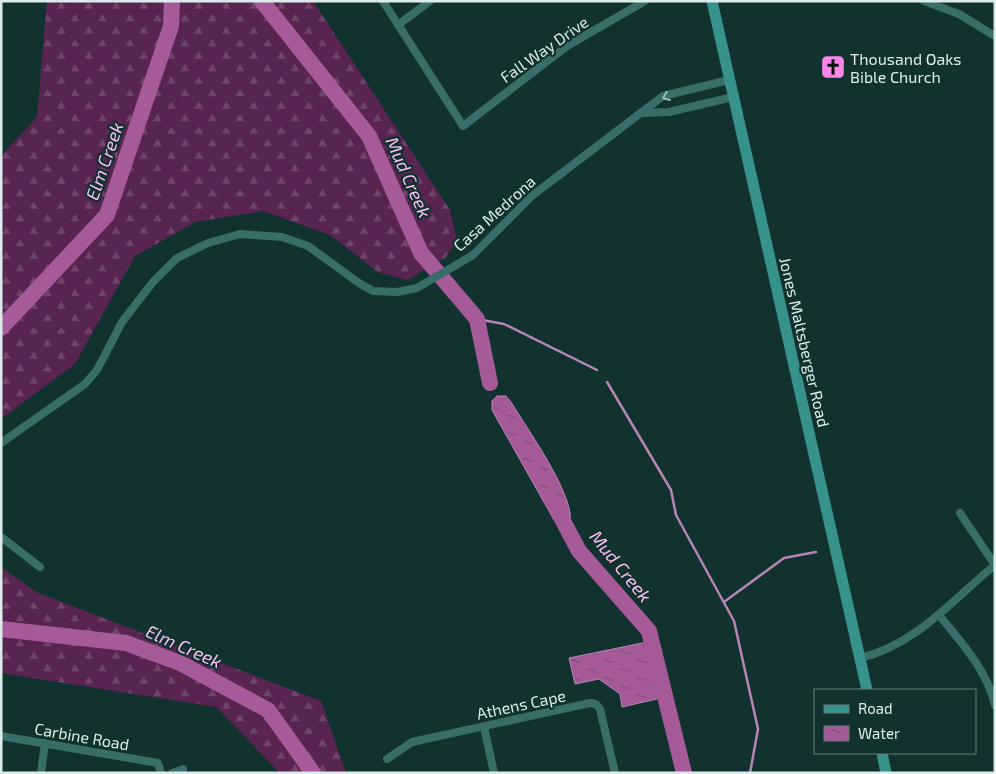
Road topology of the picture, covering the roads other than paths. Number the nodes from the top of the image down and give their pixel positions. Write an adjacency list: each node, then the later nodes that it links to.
1 (383, 1): 6 (street)
2 (430, 1): 6 (street)
3 (645, 1): 6 (street, Fall Way Drive)
4 (712, 1): 8 (main road, Jones Maltsberger Road)
5 (924, 1): 7 (street)
6 (398, 25)
7 (995, 36)
8 (729, 80): 9 (street, Casa Medrona); 10 (main road, Jones Maltsberger Road)
9 (693, 89): 11 (street); 12 (street, Casa Medrona, one-way to 12)
10 (733, 97): 11 (street); 19 (main road, Jones Maltsberger Road)
11 (697, 106): 12 (street)
12 (644, 112): 13 (street, Casa Medrona)
13 (1, 443)
14 (960, 513): 16 (street)
15 (1, 537): 17 (street)
16 (995, 565): 18 (street)
17 (40, 567)
18 (939, 615): 19 (street); 21 (street)
19 (860, 658): 20 (main road, Jones Maltsberger Road)
20 (867, 689)
21 (995, 705)
22 (484, 727): 26 (street, Athens Cape); 31 (street); 32 (street, Athens Cape)
23 (1, 736): 24 (street, Carbine Road)
24 (45, 742): 28 (street); 29 (street, Carbine Road)
25 (882, 754): 33 (main road)
26 (387, 759)
27 (183, 769): 30 (street)
28 (41, 773)
29 (161, 773)
30 (172, 773)
31 (494, 773)
32 (615, 773)
33 (886, 773)

